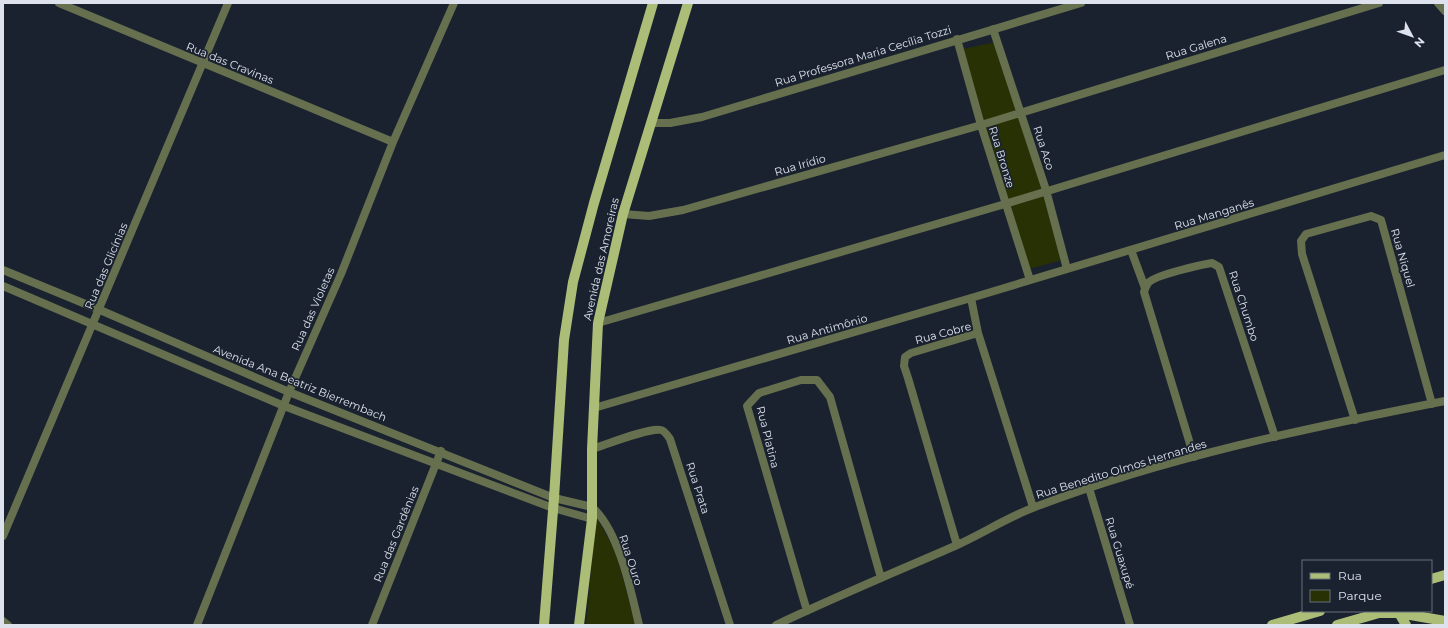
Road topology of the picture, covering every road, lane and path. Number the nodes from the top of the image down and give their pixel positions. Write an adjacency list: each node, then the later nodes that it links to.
1 (59, 3): 12 (street, Rua das Cravinas)
2 (228, 3): 12 (street, Rua das Glicínias)
3 (454, 3): 17 (street, Rua das Violetas)
4 (653, 3): 45 (main road, Avenida das Amoreiras)
5 (688, 3): 15 (main road, Avenida das Amoreiras)
6 (1081, 3): 10 (street, Rua Professora Maria Cecília Tozzi)
7 (1378, 3): 14 (street, Rua Galena)
8 (1438, 3): 9 (street)
9 (1445, 11)
10 (993, 29): 11 (street, Rua Professora Maria Cecília Tozzi); 14 (street)
11 (957, 39): 15 (street, Rua Professora Maria Cecília Tozzi); 16 (street, Rua Bronze)
12 (203, 64): 17 (street, Rua das Cravinas); 29 (street, Rua das Glicínias)
13 (1445, 70): 19 (street)
14 (1021, 112): 16 (street, Rua Galena); 19 (street, Rua Aco)
15 (651, 123): 21 (main road, Avenida das Amoreiras)
16 (981, 125): 20 (street, Rua Bronze); 21 (street, Rua Irídio)
17 (393, 142): 33 (street, Rua das Violetas)
18 (1445, 155): 22 (street, Rua Manganês)
19 (1046, 190): 20 (street); 23 (street)
20 (1005, 204): 25 (street, Rua Bronze); 30 (street)
21 (623, 214): 30 (main road, Avenida das Amoreiras)
22 (1131, 250): 23 (street, Rua Manganês); 27 (street)
23 (1067, 269): 25 (street, Rua Antimônio)
24 (3, 270): 29 (street, Avenida Ana Beatriz Bierrembach)
25 (1030, 280): 28 (street, Rua Antimônio)
26 (3, 286): 31 (street, Avenida Ana Beatriz Bierrembach)
27 (1145, 288): 39 (street, Rua Chumbo); 42 (street)
28 (971, 298): 32 (street); 37 (street, Rua Antimônio)
29 (100, 310): 31 (street, Rua das Glicínias); 33 (street, Avenida Ana Beatriz Bierrembach)
30 (598, 323): 37 (main road, Avenida das Amoreiras)
31 (94, 324): 36 (street, Avenida Ana Beatriz Bierrembach); 49 (street, Rua das Glicínias)
32 (978, 333): 47 (street, Rua Cobre); 50 (street, Rua Cobre)
33 (289, 392): 36 (street, Rua das Violetas); 41 (street, Avenida Ana Beatriz Bierrembach)
34 (1445, 401): 35 (street, Rua Benedito Olmos Hernandes)
35 (1432, 404): 38 (street, Rua Benedito Olmos Hernandes); 38 (street, Rua Niquel)
36 (284, 406): 43 (street, Avenida Ana Beatriz Bierrembach); 60 (street, Rua das Violetas)
37 (594, 408): 40 (main road, Avenida das Amoreiras)
38 (1355, 420): 39 (street, Rua Benedito Olmos Hernandes)
39 (1276, 437): 42 (street, Rua Benedito Olmos Hernandes)
40 (592, 448): 46 (main road, Avenida das Amoreiras); 65 (street, Rua Prata)
41 (441, 451): 43 (street, Rua das Gardênias); 45 (street, Avenida Ana Beatriz Bierrembach)
42 (1194, 456): 44 (street, Rua Benedito Olmos Hernandes)
43 (436, 465): 45 (street, Avenida Ana Beatriz Bierrembach); 61 (street, Rua das Gardênias)
44 (1089, 488): 47 (street, Rua Benedito Olmos Hernandes); 67 (street, Rua Guaxupé)
45 (554, 503): 46 (street, Avenida Ana Beatriz Bierrembach); 48 (street, Avenida Ana Beatriz Bierrembach); 62 (main road, Avenida das Amoreiras)
46 (592, 507): 48 (main road, Avenida das Amoreiras); 64 (street, Rua Ouro)
47 (1033, 507): 50 (street, Rua Benedito Olmos Hernandes)
48 (592, 519): 63 (main road, Avenida das Amoreiras)
49 (3, 536)
50 (957, 545): 52 (street, Rua Benedito Olmos Hernandes)
51 (1445, 575): 53 (main road)
52 (881, 578): 54 (street, Rua Benedito Olmos Hernandes); 54 (street, Rua Platina)
53 (1432, 579)
54 (807, 610): 66 (street, Rua Benedito Olmos Hernandes)
55 (1317, 612): 68 (main road)
56 (1399, 613): 57 (main road); 69 (main road); 70 (main road)
57 (1441, 620)
58 (3, 621): 59 (street)
59 (8, 625)
60 (197, 625)
61 (372, 625)
62 (544, 625)
63 (579, 625)
64 (640, 625)
65 (730, 625)
66 (776, 625)
67 (1130, 625)
68 (1272, 625)
69 (1337, 625)
70 (1406, 625)

